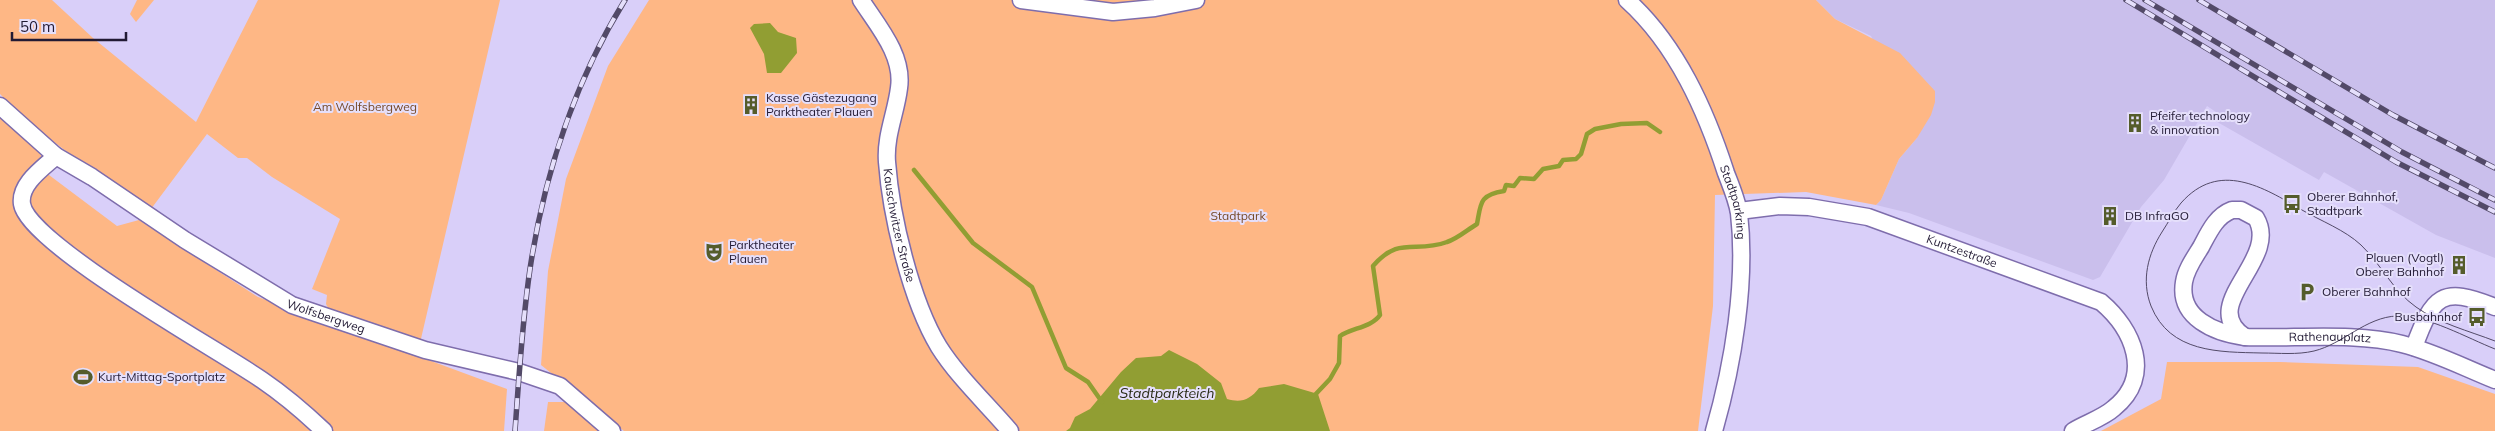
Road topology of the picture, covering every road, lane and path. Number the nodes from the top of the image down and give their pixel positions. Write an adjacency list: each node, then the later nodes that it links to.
1 (861, 0): 14 (street, Kauschwitzer Straße)
2 (1021, 0): 3 (street)
3 (1196, 0)
4 (1627, 0): 7 (street, Stadtparkring)
5 (0, 106): 6 (street, Wolfsbergweg)
6 (56, 156): 12 (street); 13 (street, Wolfsbergweg)
7 (1739, 211): 15 (street, Stadtparkring); 16 (street, Kuntzestraße)
8 (2495, 307): 10 (street)
9 (2244, 337): 9 (street, Rathenauplatz); 10 (street, Rathenauplatz)
10 (2414, 347): 11 (street, Rathenauplatz)
11 (2495, 380)
12 (324, 431)
13 (612, 431)
14 (1010, 431)
15 (1714, 431)
16 (2074, 431)

